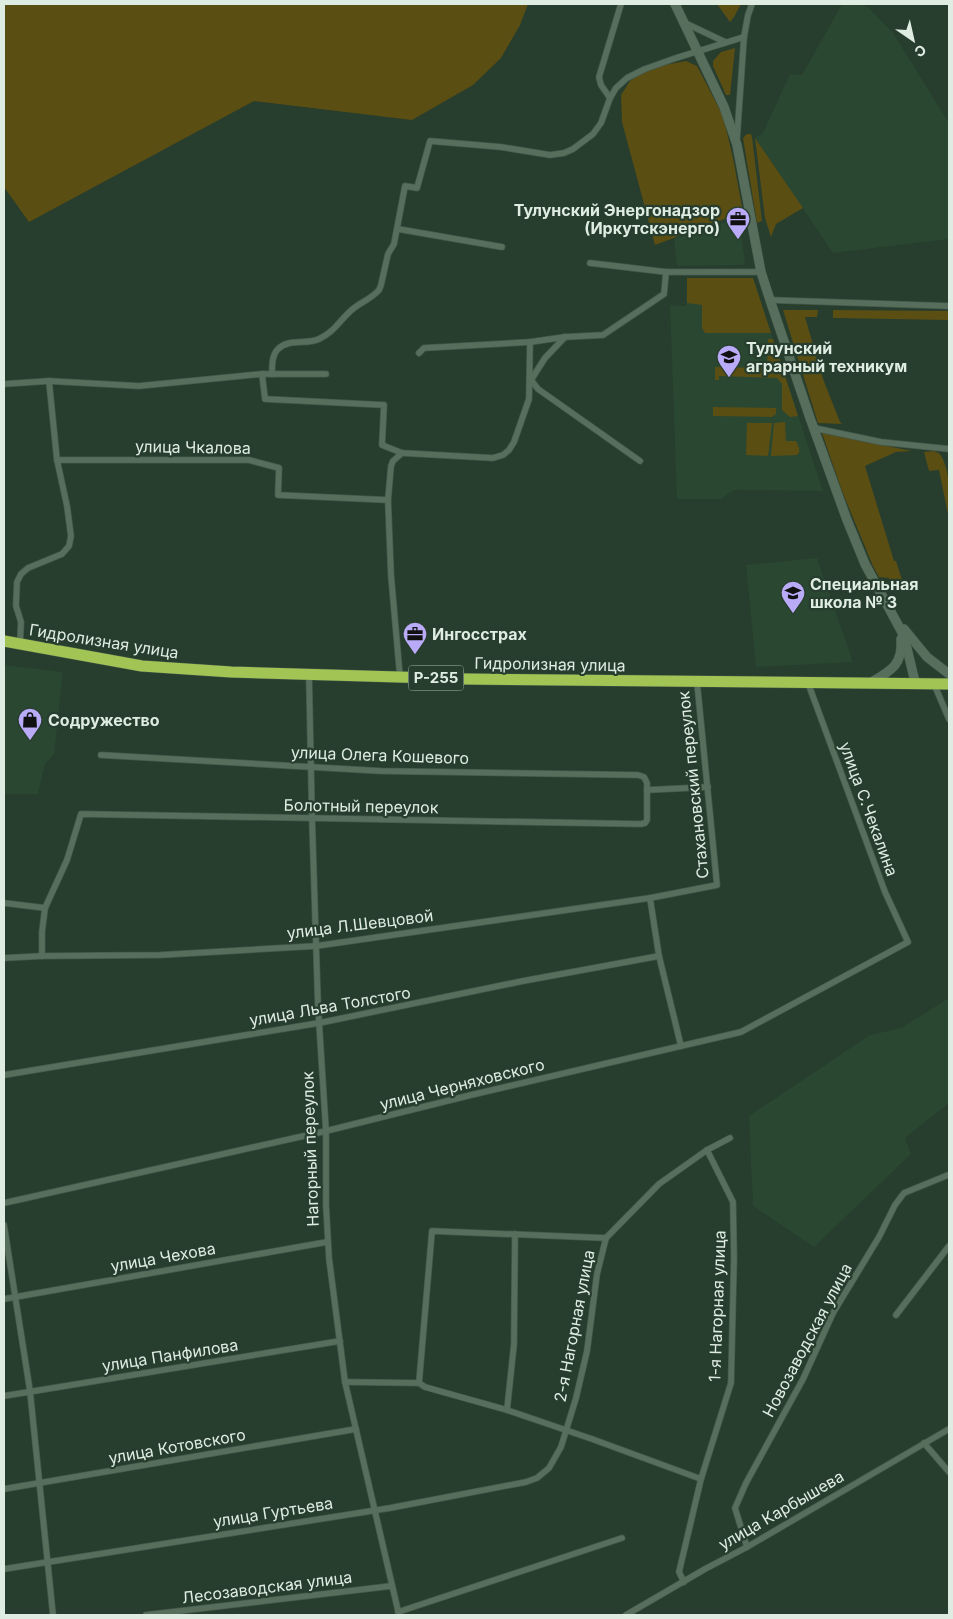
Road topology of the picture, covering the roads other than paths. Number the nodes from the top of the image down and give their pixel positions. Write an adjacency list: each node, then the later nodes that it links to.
1 (621, 4): 8 (street)
2 (675, 4): 4 (street)
3 (752, 4): 5 (street)
4 (685, 24): 6 (street); 7 (street)
5 (744, 37): 6 (street); 9 (street)
6 (725, 42): 7 (street)
7 (698, 51): 8 (street); 9 (street)
8 (610, 98): 10 (street)
9 (737, 145): 14 (street)
10 (398, 228): 11 (street); 21 (street)
11 (502, 247)
12 (590, 262): 13 (street)
13 (666, 272): 14 (street); 17 (street)
14 (761, 272): 15 (street)
15 (770, 300): 16 (street); 26 (street)
16 (949, 306)
17 (565, 337): 18 (street); 23 (street)
18 (530, 342): 19 (street); 23 (street)
19 (420, 353)
20 (262, 374): 21 (street); 24 (street); 28 (street)
21 (272, 374): 22 (street)
22 (326, 374)
23 (531, 380): 28 (street); 30 (street)
24 (49, 381): 25 (street); 29 (street)
25 (4, 384)
26 (814, 428): 27 (street); 32 (street)
27 (949, 449)
28 (402, 453): 31 (street)
29 (57, 460): 31 (street, улица Чкалова); 35 (street)
30 (640, 461)
31 (388, 500): 38 (street)
32 (891, 612): 33 (street); 36 (street)
33 (899, 627): 40 (street); 41 (street)
34 (4, 641): 35 (highway, Гидролизная улица / Р-255)
35 (20, 644): 37 (highway, Гидролизная улица / Р-255)
36 (949, 674)
37 (309, 675): 38 (highway, Гидролизная улица / Р-255); 47 (street, Нагорный переулок)
38 (400, 677): 39 (highway, Гидролизная улица / Р-255)
39 (696, 682): 42 (highway, Гидролизная улица / Р-255); 48 (street, Стахановский переулок)
40 (870, 682): 41 (highway, Гидролизная улица / Р-255); 42 (highway, Гидролизная улица / Р-255)
41 (915, 682): 43 (highway, Гидролизная улица / Р-255)
42 (808, 683): 55 (street, улица С.Чекалина)
43 (934, 684): 44 (highway, Гидролизная улица / Р-255); 45 (street)
44 (949, 684)
45 (949, 719)
46 (101, 755): 47 (street, улица Олега Кошевого)
47 (311, 767): 49 (street, улица Олега Кошевого); 50 (street, Нагорный переулок)
48 (708, 787): 49 (street); 51 (street, Стахановский переулок)
49 (647, 790): 50 (street, Болотный переулок)
50 (312, 818): 54 (street, Болотный переулок); 56 (street, Нагорный переулок)
51 (717, 885): 52 (street, улица Л.Шевцовой)
52 (650, 898): 56 (street, улица Л.Шевцовой); 58 (street)
53 (4, 903): 54 (street)
54 (45, 908): 57 (street)
55 (908, 942): 61 (street, улица Черняховского)
56 (316, 946): 57 (street, улица Л.Шевцовой); 60 (street, Нагорный переулок)
57 (42, 956): 59 (street, улица Л.Шевцовой)
58 (659, 956): 60 (street, улица Льва Толстого); 61 (street)
59 (4, 958)
60 (319, 1023): 62 (street, улица Льва Толстого); 63 (street, Нагорный переулок)
61 (681, 1046): 63 (street, улица Черняховского)
62 (4, 1075)
63 (326, 1131): 67 (street, улица Черняховского); 71 (street, Нагорный переулок)
64 (730, 1138): 65 (street, 2-я Нагорная улица)
65 (708, 1150): 70 (street, 2-я Нагорная улица); 88 (street, 1-я Нагорная улица)
66 (948, 1175): 93 (street, Новозаводская улица)
67 (4, 1203)
68 (4, 1225): 73 (street)
69 (515, 1234): 70 (street); 78 (street); 81 (street)
70 (606, 1238): 84 (street, 2-я Нагорная улица)
71 (328, 1242): 73 (street, улица Чехова); 76 (street, Нагорный переулок)
72 (949, 1246): 75 (street)
73 (16, 1297): 74 (street, улица Чехова); 79 (street)
74 (4, 1299)
75 (896, 1315)
76 (340, 1341): 77 (street, Нагорный переулок); 79 (street, улица Панфилова)
77 (345, 1382): 78 (street); 82 (street, Нагорный переулок)
78 (419, 1383): 81 (street)
79 (30, 1391): 80 (street, улица Панфилова); 89 (street)
80 (4, 1396)
81 (507, 1410): 84 (street)
82 (356, 1429): 89 (street, улица Котовского); 91 (street, Нагорный переулок)
83 (949, 1429): 85 (street, улица Карбышева)
84 (566, 1430): 87 (street, 2-я Нагорная улица); 88 (street)
85 (924, 1443): 86 (street); 93 (street, улица Карбышева)
86 (949, 1472)
87 (544, 1474): 91 (street, улица Гуртьева)
88 (700, 1478): 96 (street, 1-я Нагорная улица)
89 (40, 1483): 90 (street, улица Котовского); 94 (street)
90 (4, 1489)
91 (376, 1510): 94 (street, улица Гуртьева); 97 (street, Нагорный переулок)
92 (622, 1538): 98 (street)
93 (747, 1547): 96 (street, улица Карбышева)
94 (48, 1561): 95 (street, улица Гуртьева); 99 (street)
95 (4, 1569)
96 (684, 1582): 101 (street, улица Карбышева)
97 (392, 1586): 98 (street, Нагорный переулок); 100 (street, Лесозаводская улица)
98 (399, 1613)
99 (53, 1615)
100 (146, 1615)
101 (626, 1615)

